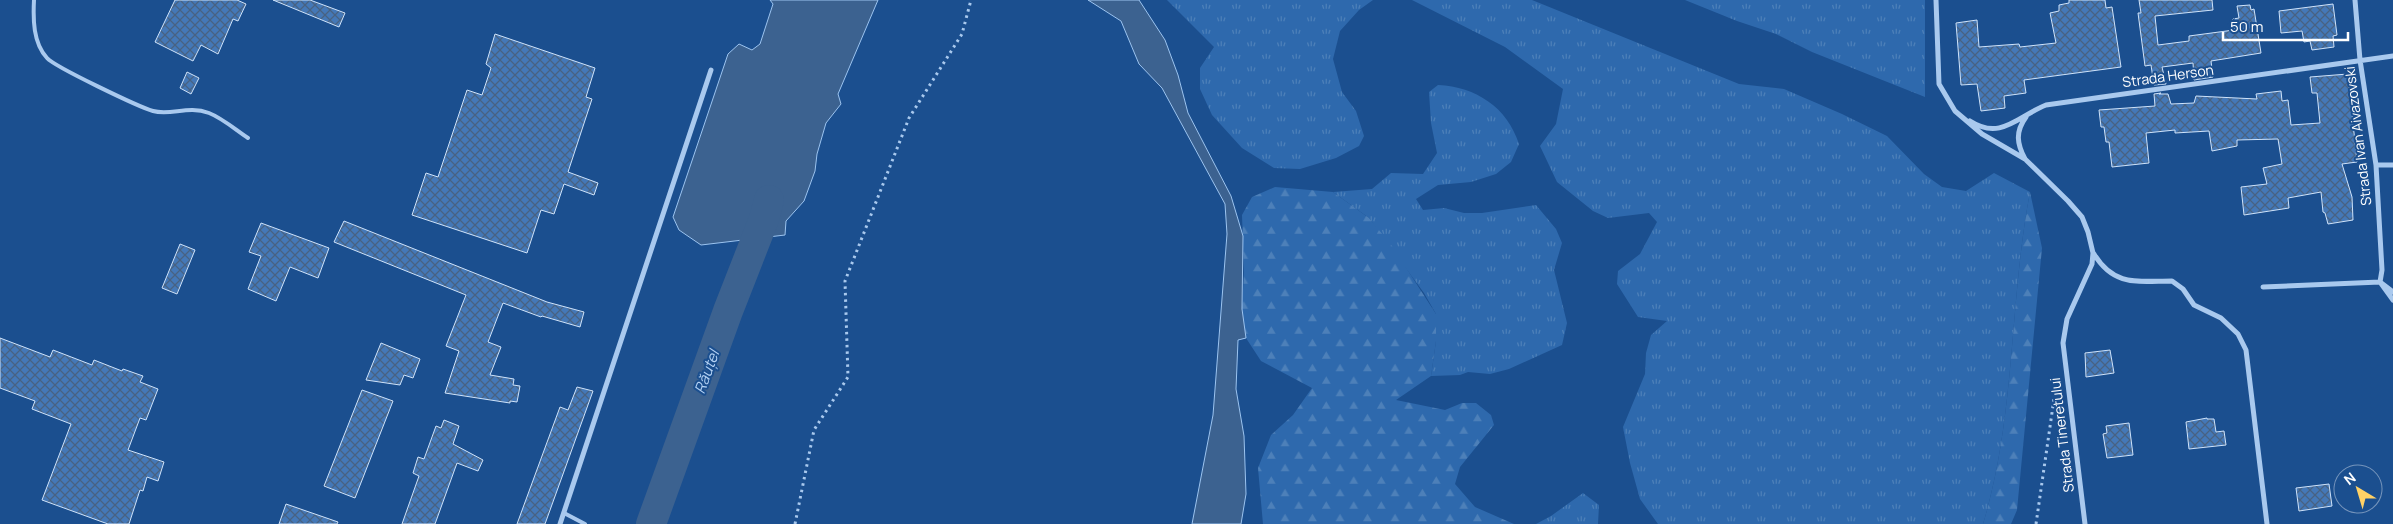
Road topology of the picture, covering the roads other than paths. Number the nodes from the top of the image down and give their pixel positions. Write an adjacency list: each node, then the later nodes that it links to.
1 (34, 0): 9 (lane)
2 (1936, 0): 7 (street)
3 (2355, 0): 5 (street, Strada Ivan Aivazovski)
4 (2393, 56): 5 (street, Strada Herson)
5 (2360, 60): 8 (street, Strada Herson); 11 (street, Strada Ivan Aivazovski)
6 (711, 70): 18 (street)
7 (1955, 111): 8 (street, Strada Herson); 10 (street)
8 (2027, 115): 10 (street)
9 (248, 138)
10 (2025, 160): 13 (street)
11 (2376, 165): 12 (street); 14 (street, Strada Ivan Aivazovski)
12 (2393, 165)
13 (2093, 253): 21 (street, Strada Tineretului); 22 (street)
14 (2380, 282): 15 (street); 16 (street); 17 (street)
15 (2263, 287)
16 (2393, 292)
17 (2393, 300)
18 (564, 513): 19 (street); 20 (lane)
19 (560, 524)
20 (585, 524)
21 (2084, 524)
22 (2267, 524)

